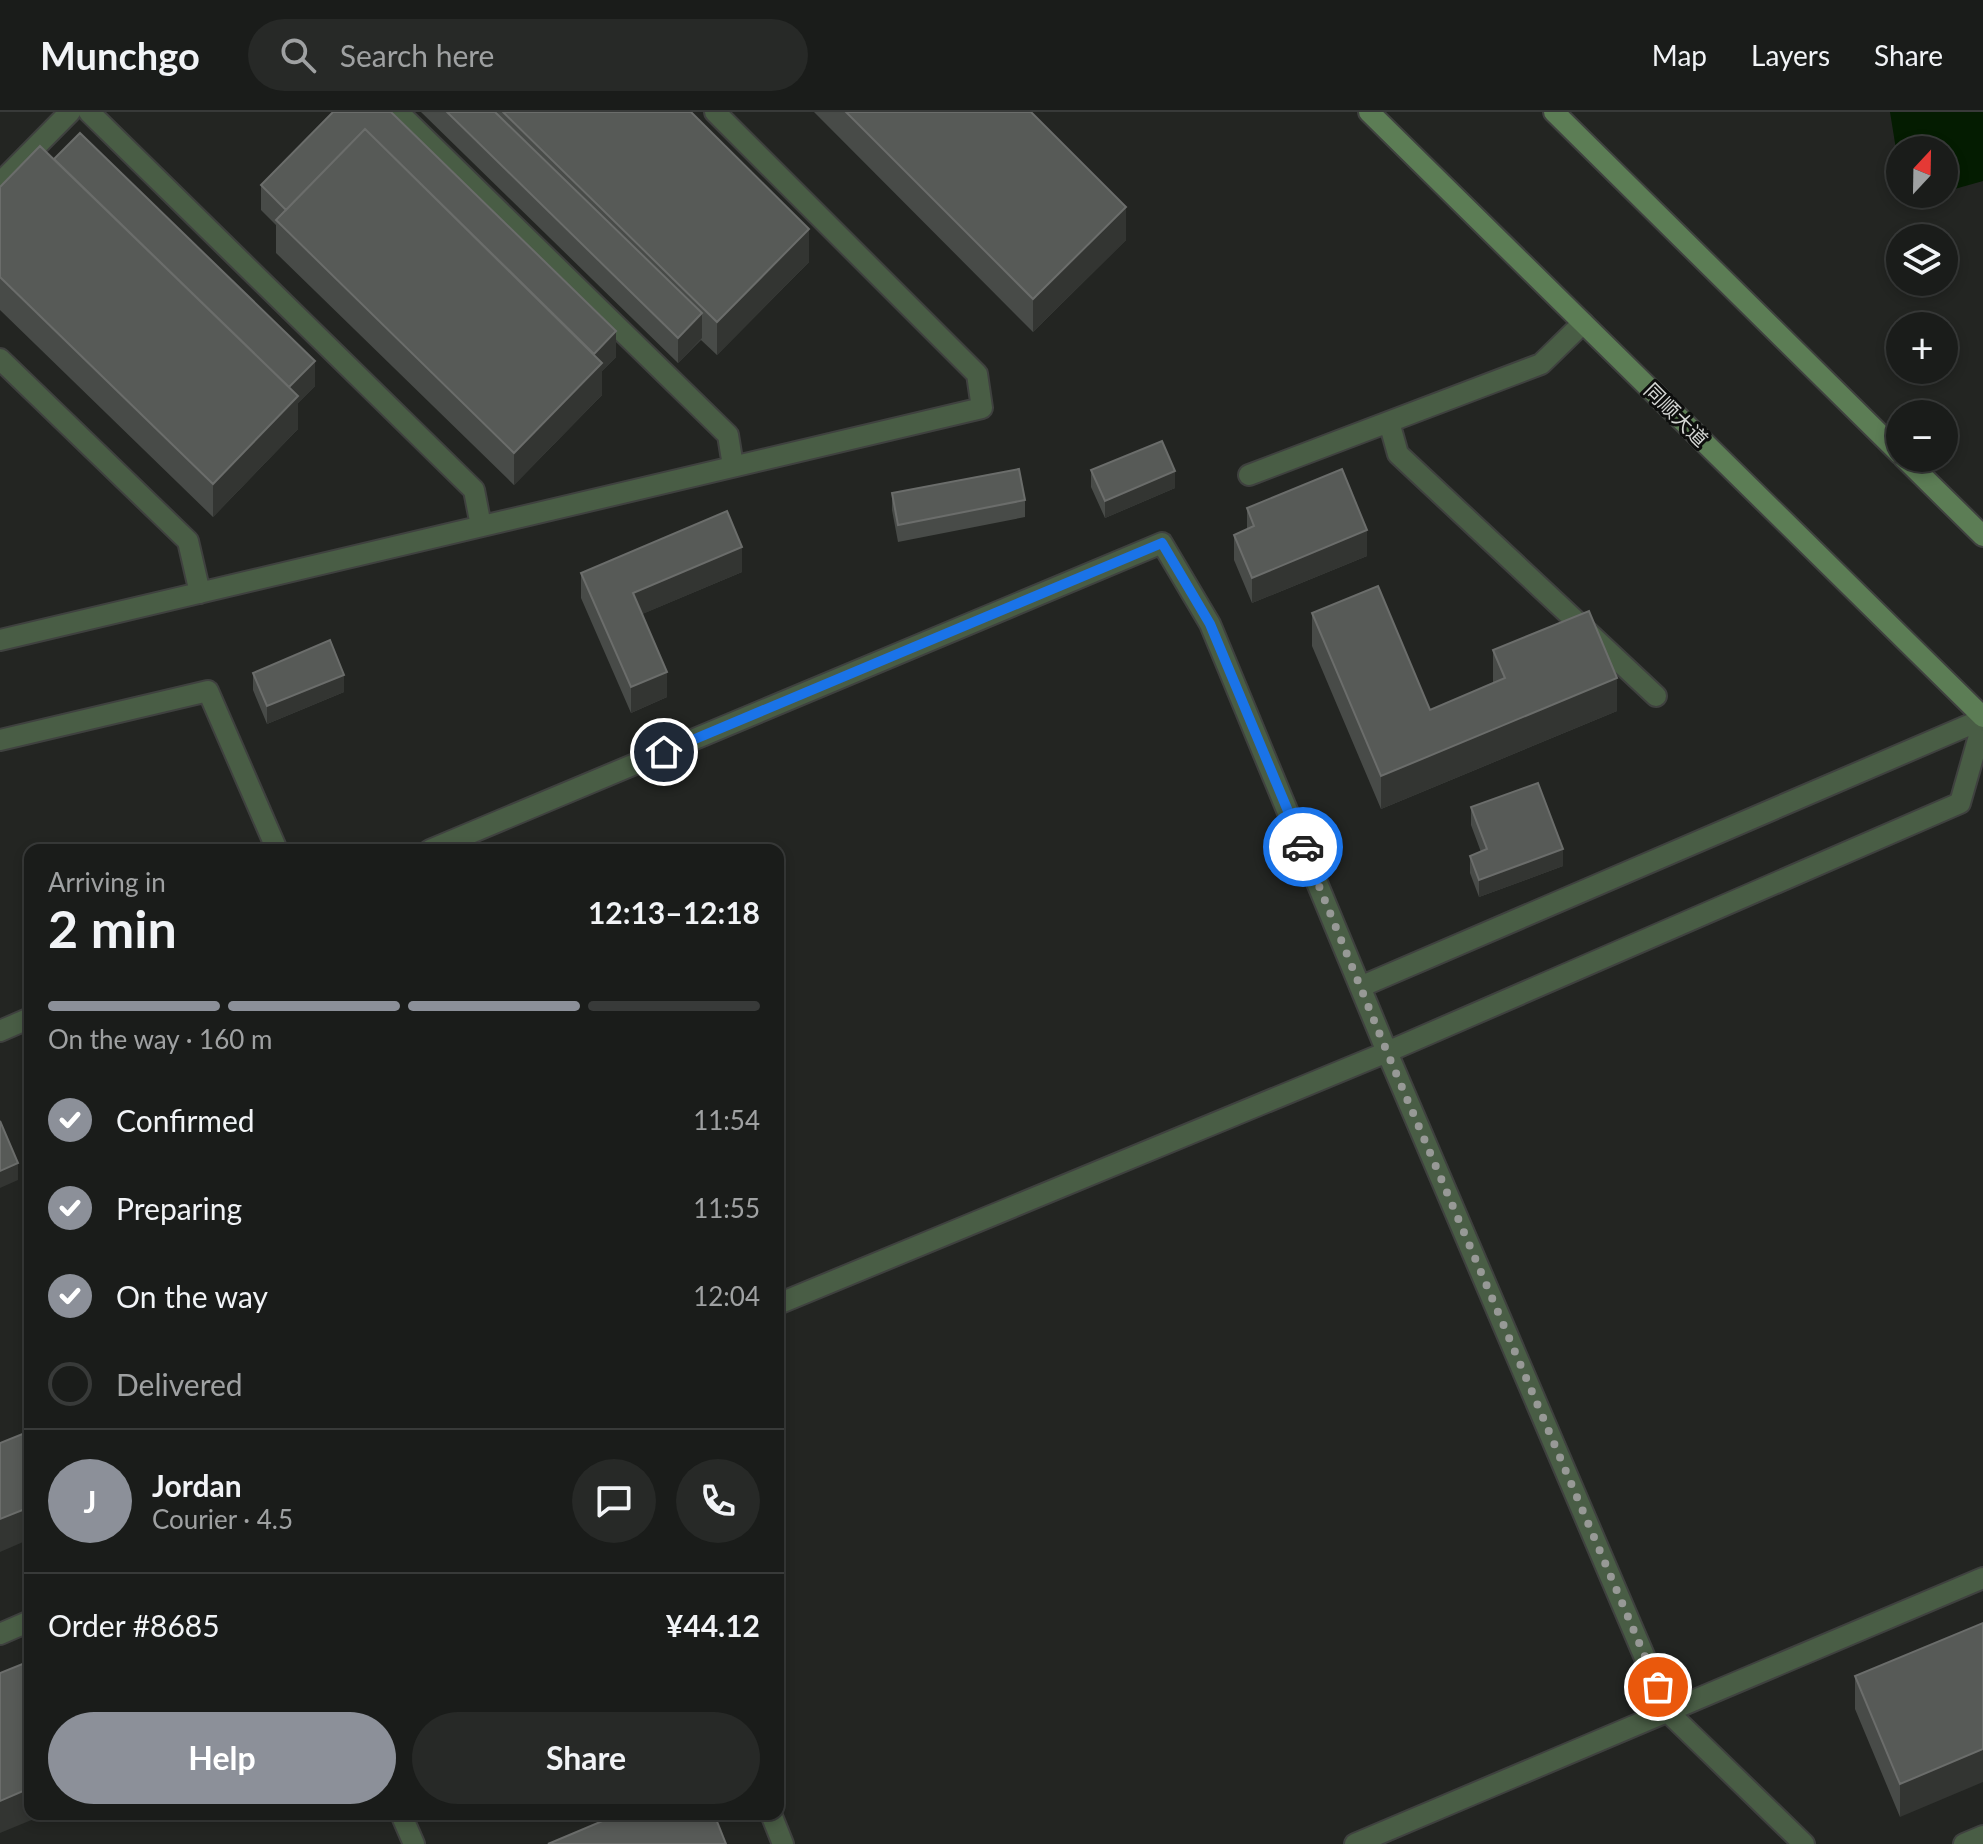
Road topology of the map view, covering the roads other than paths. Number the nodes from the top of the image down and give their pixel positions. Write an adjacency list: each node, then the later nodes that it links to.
1 (70, 112): 7 (lane)
2 (89, 112): 15 (lane)
3 (398, 112): 12 (lane)
4 (715, 112): 12 (lane)
5 (1369, 112): 8 (main road, 同顺大道)
6 (1554, 112): 11 (main road)
7 (0, 183)
8 (1583, 323): 10 (lane); 20 (main road, 同顺大道)
9 (0, 359): 17 (lane)
10 (1389, 422): 14 (lane); 19 (lane)
11 (1886, 440)
12 (733, 466): 15 (lane)
13 (1918, 472): 16 (main road)
14 (1249, 475)
15 (481, 526): 17 (lane)
16 (1983, 536)
17 (200, 593): 18 (lane)
18 (0, 640)
19 (1656, 696)
20 (1983, 719): 24 (lane); 27 (lane)
21 (0, 740): 22 (lane)
22 (274, 844)
23 (444, 844): 24 (lane)
24 (1360, 987): 27 (lane)
25 (24, 1021): 26 (lane)
26 (0, 1031)
27 (1387, 1052): 28 (lane); 32 (lane)
28 (784, 1302)
29 (1983, 1578): 32 (lane)
30 (24, 1624): 31 (lane)
31 (0, 1634)
32 (1668, 1712): 38 (lane); 39 (lane)
33 (404, 1820): 36 (lane)
34 (773, 1820): 37 (lane)
35 (1983, 1836): 40 (lane)
36 (414, 1844)
37 (783, 1844)
38 (1355, 1844)
39 (1804, 1844)
40 (1964, 1844)

